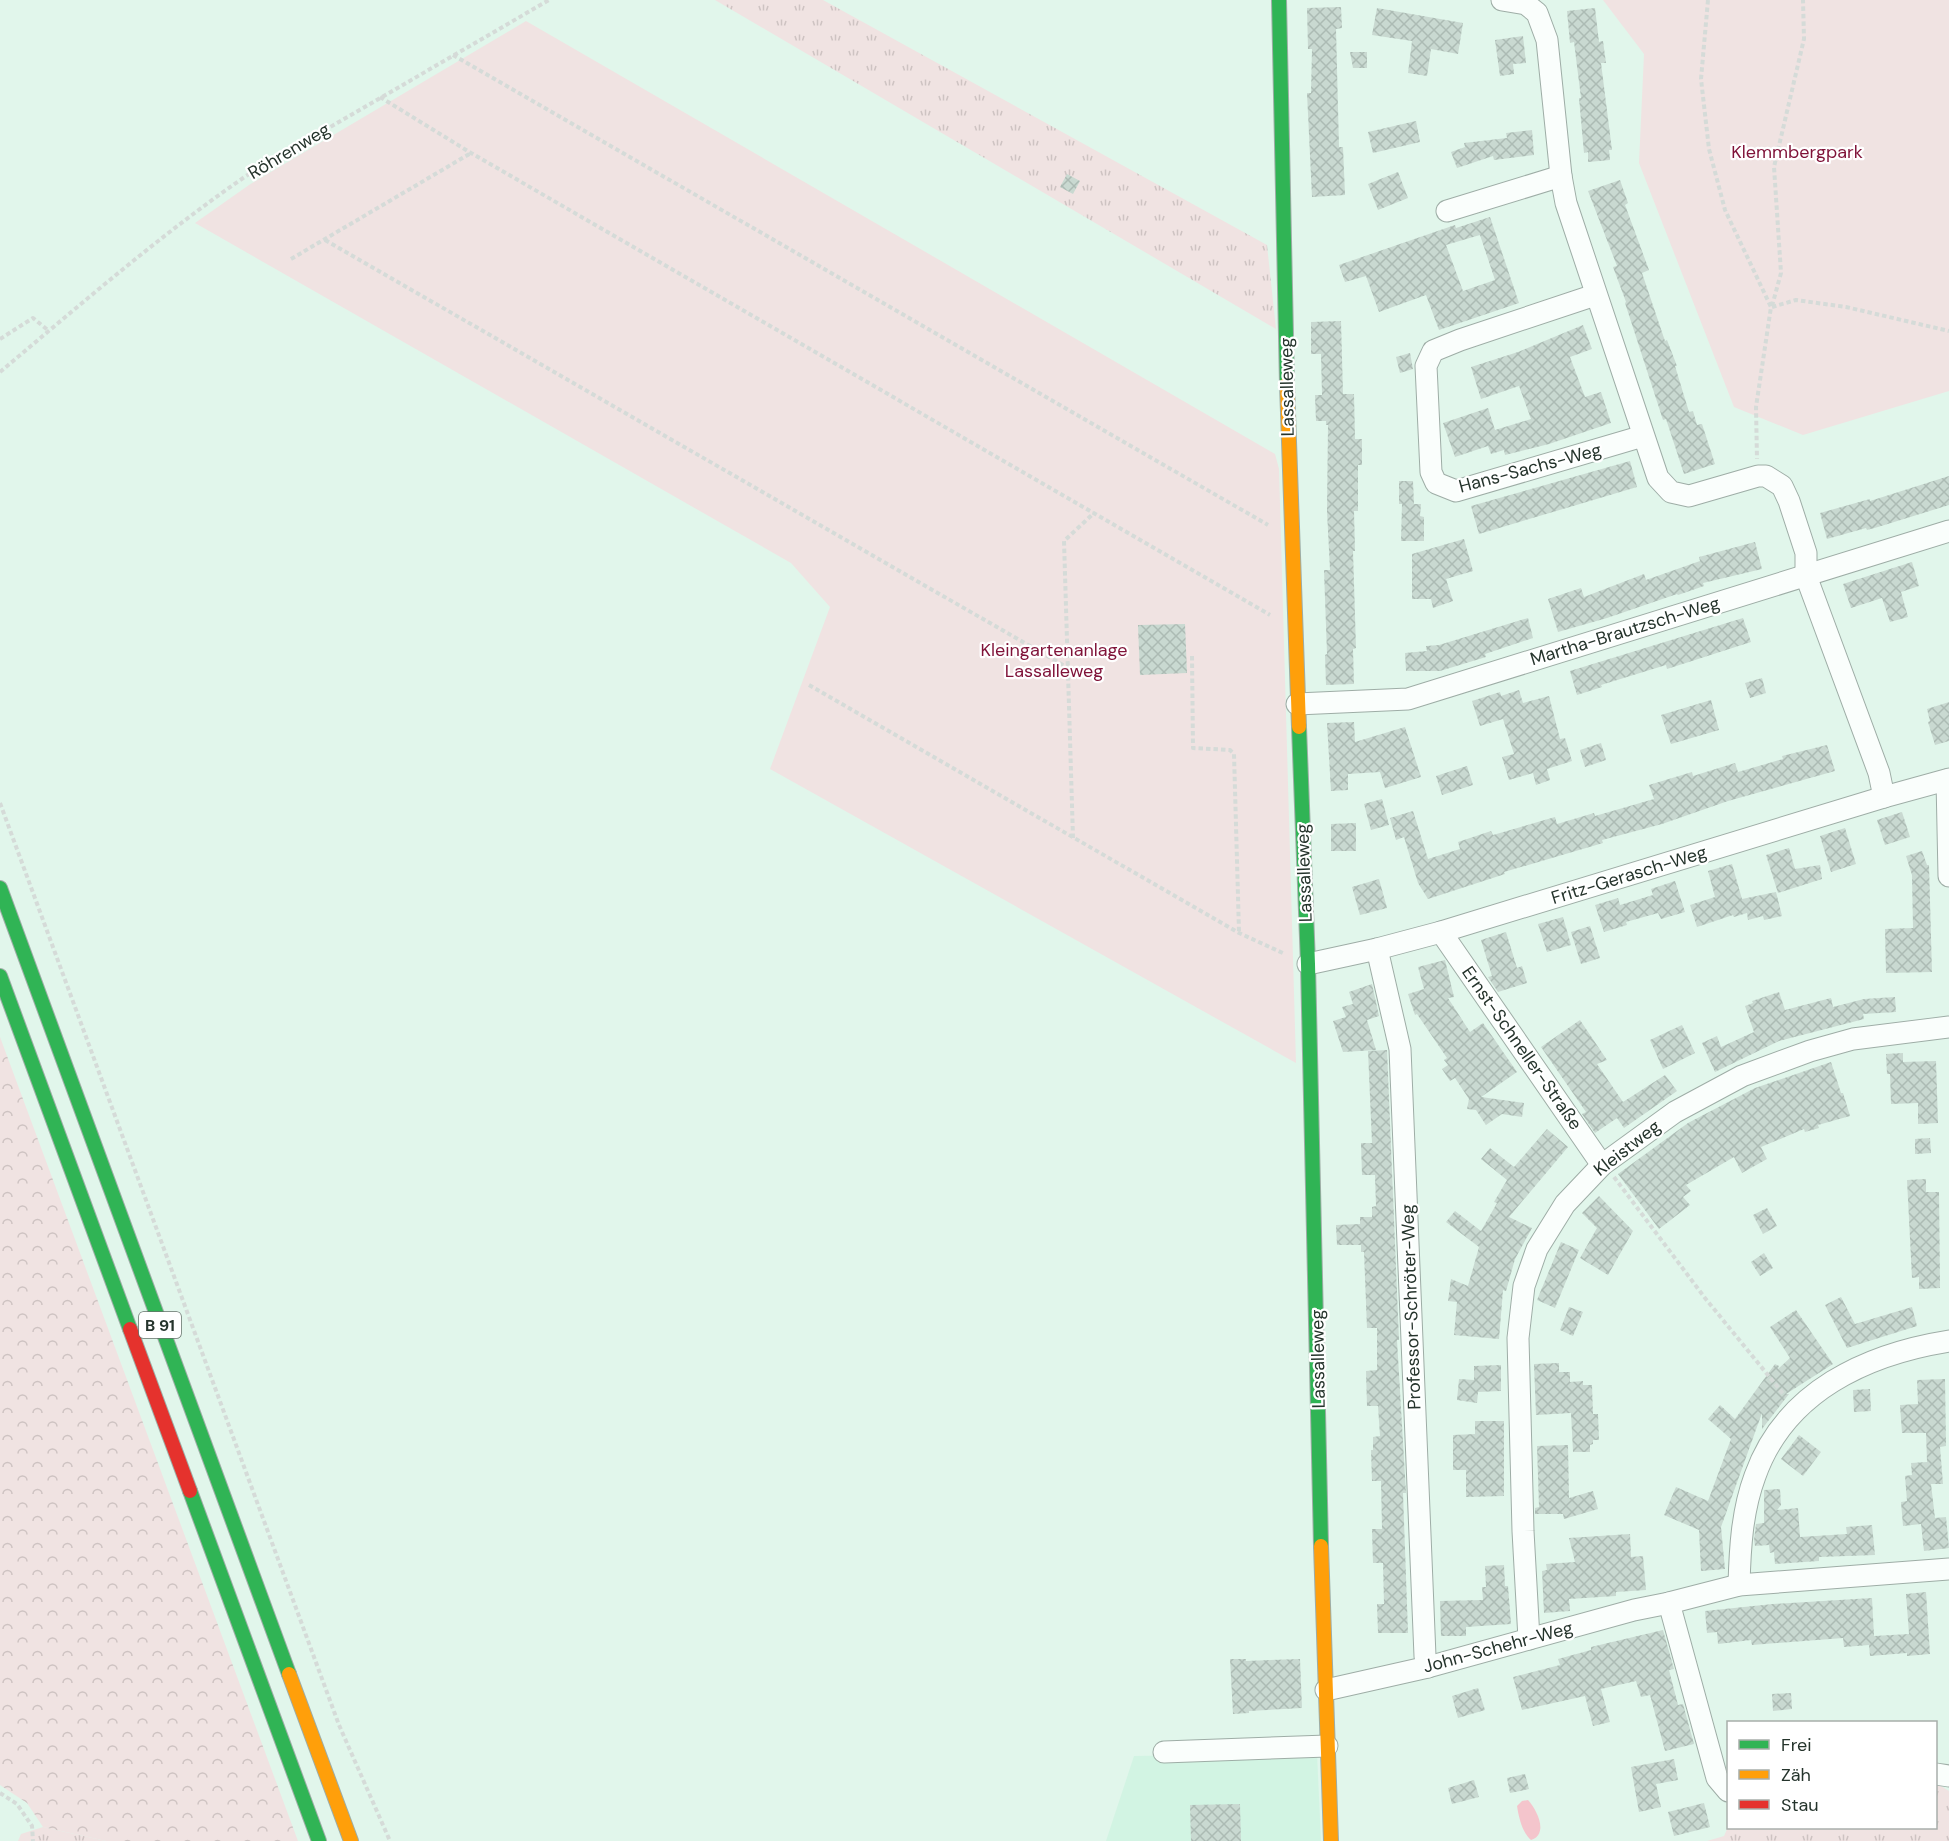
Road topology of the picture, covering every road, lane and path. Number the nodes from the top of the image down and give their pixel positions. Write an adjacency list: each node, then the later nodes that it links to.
1 (549, 0): 6 (path, Röhrenweg)
2 (1279, 0): 23 (main road, Lassalleweg)
3 (1502, 0): 9 (street)
4 (1708, 0): 14 (path)
5 (1803, 0): 14 (path)
6 (453, 55): 7 (path, Röhrenweg); 23 (path)
7 (380, 97): 8 (path); 15 (path, Röhrenweg)
8 (471, 153): 11 (path); 21 (path)
9 (1561, 176): 10 (street); 13 (street)
10 (1447, 211)
11 (325, 240): 12 (path); 27 (path)
12 (291, 259)
13 (1595, 295): 19 (street); 19 (street, Hans-Sachs-Weg)
14 (1772, 307): 16 (path); 20 (path)
15 (49, 331): 17 (path); 18 (path, Röhrenweg)
16 (1949, 331)
17 (0, 339)
18 (0, 372)
19 (1643, 436): 20 (street)
20 (1758, 476): 24 (street)
21 (1094, 513): 25 (path); 27 (path)
22 (1949, 531): 24 (street, Martha-Brautzsch-Weg)
23 (1292, 538): 25 (main road, Lassalleweg)
24 (1806, 576): 29 (street, Martha-Brautzsch-Weg); 31 (street)
25 (1294, 628): 29 (main road, Lassalleweg)
26 (1192, 656): 37 (path)
27 (1068, 668): 33 (path)
28 (809, 685): 33 (path)
29 (1297, 704): 39 (main road, Lassalleweg)
30 (1948, 779): 31 (street, Fritz-Gerasch-Weg); 34 (street)
31 (1884, 797): 36 (street, Fritz-Gerasch-Weg)
32 (0, 803): 58 (path)
33 (1073, 838): 37 (path)
34 (1949, 876)
35 (0, 888): 57 (main road, B 91)
36 (1441, 932): 38 (street, Fritz-Gerasch-Weg); 42 (street, Ernst-Schneller-Straße)
37 (1239, 933): 39 (path)
38 (1377, 949): 39 (street, Fritz-Gerasch-Weg); 49 (street, Professor-Schröter-Weg)
39 (1308, 964): 50 (main road, Lassalleweg)
40 (0, 976): 56 (main road, B 91)
41 (1949, 1027): 42 (street, Kleistweg)
42 (1603, 1164): 44 (path); 48 (street, Kleistweg)
43 (1949, 1341): 44 (street)
44 (1797, 1410): 46 (street)
45 (1949, 1569): 46 (street, John-Schehr-Weg)
46 (1738, 1585): 47 (street, John-Schehr-Weg)
47 (1670, 1603): 48 (street, John-Schehr-Weg); 53 (street)
48 (1529, 1639): 49 (street, John-Schehr-Weg)
49 (1428, 1667): 50 (street, John-Schehr-Weg)
50 (1326, 1690): 51 (main road, Lassalleweg)
51 (1327, 1746): 52 (street); 59 (main road, Lassalleweg)
52 (1164, 1752)
53 (1727, 1790)
54 (0, 1793): 55 (path)
55 (33, 1841)
56 (319, 1841)
57 (351, 1841)
58 (390, 1841)
59 (1331, 1841)

